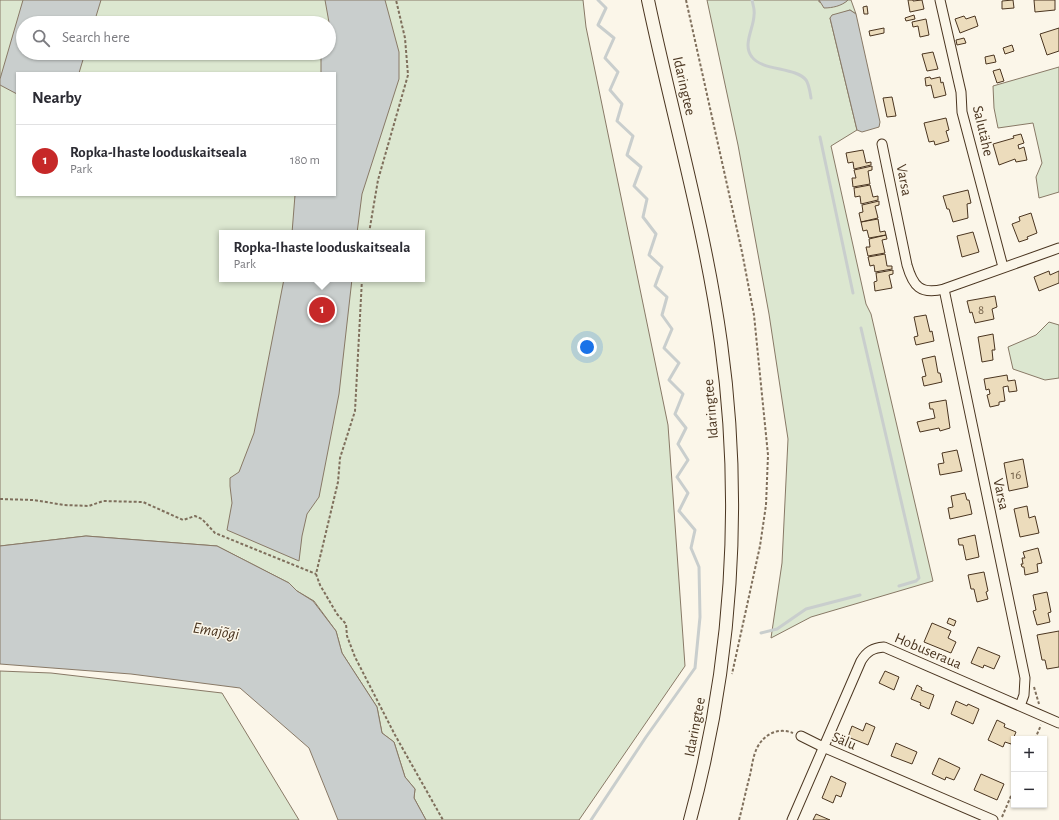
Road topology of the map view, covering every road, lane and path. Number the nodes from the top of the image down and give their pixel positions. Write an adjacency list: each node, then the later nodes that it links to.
1 (396, 0): 6 (path)
2 (648, 0): 25 (main road, Idaringtee)
3 (686, 0): 13 (path)
4 (940, 0): 8 (street, Salutähe)
5 (882, 144): 10 (street, Varsa)
6 (370, 230)
7 (1059, 248): 8 (street, Varsa)
8 (1003, 267): 10 (street, Varsa)
9 (362, 282): 12 (path)
10 (944, 289): 15 (street, Varsa)
11 (0, 499): 12 (path)
12 (316, 574): 24 (path)
13 (731, 680)
14 (1034, 685): 16 (path)
15 (1020, 706): 16 (street, Hobuseraua); 21 (street, Hobuseraua)
16 (1043, 721): 17 (street, Hobuseraua); 18 (path); 20 (path)
17 (1059, 723)
18 (1047, 727)
19 (801, 736): 21 (street, Sälu); 26 (path)
20 (1036, 736)
21 (823, 747): 23 (street, Sälu); 27 (street, Hobuseraua)
22 (1011, 794): 23 (path)
23 (998, 819): 28 (path)
24 (443, 820)
25 (690, 820)
26 (739, 820)
27 (792, 820)
28 (1006, 820)

